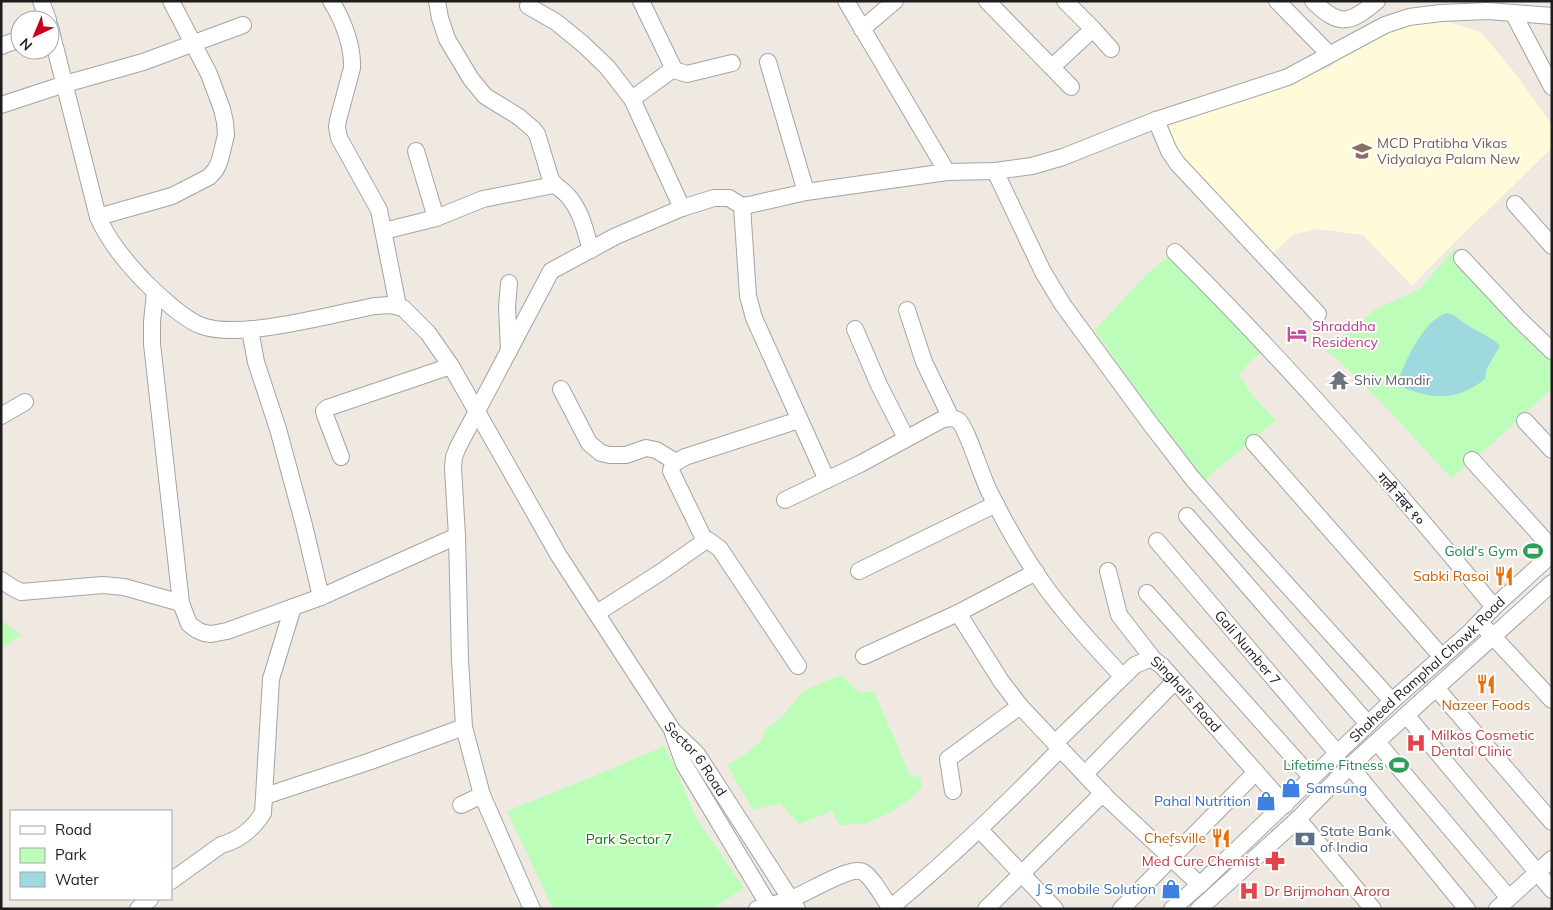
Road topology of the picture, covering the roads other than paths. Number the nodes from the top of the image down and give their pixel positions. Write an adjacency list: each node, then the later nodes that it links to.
1 (171, 1): 19 (street)
2 (331, 1): 43 (street)
3 (437, 1): 36 (street)
4 (640, 1): 26 (street)
5 (846, 1): 17 (street)
6 (895, 1): 17 (street)
7 (987, 1): 25 (street)
8 (1066, 1): 18 (street)
9 (1277, 1): 21 (street)
10 (1313, 1): 11 (street)
11 (1376, 1)
12 (528, 6): 30 (street)
13 (1468, 7): 14 (street); 21 (street)
14 (1513, 12): 15 (street); 29 (street)
15 (1552, 16)
16 (243, 25): 19 (street)
17 (862, 29): 35 (street)
18 (1092, 29): 20 (street); 25 (street)
19 (195, 44): 27 (street); 41 (street)
20 (1111, 49)
21 (1329, 54): 32 (street)
22 (59, 60): 27 (street)
23 (768, 62): 37 (street)
24 (732, 63): 26 (street)
25 (1052, 67): 28 (street)
26 (671, 69): 30 (street)
27 (65, 84): 31 (street); 41 (street)
28 (1071, 87)
29 (1552, 87)
30 (632, 99): 40 (street)
31 (1, 105)
32 (1156, 120): 34 (street); 52 (street)
33 (416, 151): 42 (street)
34 (995, 171): 35 (street); 102 (street)
35 (947, 172): 37 (street)
36 (554, 185): 42 (street); 45 (street)
37 (806, 192): 39 (street)
38 (1515, 204): 44 (street)
39 (742, 206): 40 (street); 63 (street)
40 (682, 208): 45 (street)
41 (98, 217): 49 (street)
42 (436, 218): 43 (street)
43 (384, 232): 50 (street)
44 (1552, 246)
45 (591, 250): 55 (street)
46 (1175, 252): 89 (street, गली नंबर १०)
47 (1462, 258): 56 (street)
48 (509, 283): 55 (street)
49 (156, 292): 54 (street); 87 (street)
50 (398, 306): 54 (street); 57 (street)
51 (908, 310): 62 (street)
52 (1318, 314)
53 (855, 329): 65 (street)
54 (250, 330): 86 (street)
55 (509, 351): 60 (street)
56 (1552, 352)
57 (451, 366): 60 (street); 68 (street)
58 (561, 389): 70 (street)
59 (24, 402): 61 (street)
60 (477, 412): 75 (street); 90 (street)
61 (1, 416)
62 (951, 418): 65 (street); 73 (street)
63 (799, 420): 70 (street); 71 (street)
64 (1525, 421): 67 (street)
65 (906, 438): 71 (street)
66 (1254, 443): 95 (street)
67 (1552, 450)
68 (341, 457)
69 (1472, 460): 78 (street)
70 (676, 462): 76 (street)
71 (827, 480): 72 (street)
72 (785, 500)
73 (996, 504): 80 (street); 82 (street)
74 (1187, 516): 105 (street)
75 (457, 536): 86 (street); 106 (street)
76 (705, 540): 90 (street); 97 (street)
77 (1157, 541): 110 (street, Gali Number 7)
78 (1552, 548)
79 (1552, 554): 89 (street, Shaheed Ramphal Chowk Road)
80 (859, 571)
81 (1108, 571): 96 (street, Singhal's Road)
82 (1036, 572): 91 (street); 98 (street)
83 (1, 580): 87 (street)
84 (1551, 584): 93 (street, Shaheed Ramphal Chowk Road)
85 (1147, 593): 114 (street)
86 (321, 597): 88 (street)
87 (181, 603): 88 (street)
88 (293, 607): 118 (street)
89 (1494, 607): 92 (street, Shaheed Ramphal Chowk Road)
90 (597, 613): 107 (street)
91 (958, 613): 94 (street); 103 (street)
92 (1478, 623): 93 (street); 95 (street, Shaheed Ramphal Chowk Road)
93 (1493, 635): 100 (street, Shaheed Ramphal Chowk Road); 101 (street)
94 (864, 656)
95 (1442, 657): 102 (street, Shaheed Ramphal Chowk Road)
96 (1154, 660): 98 (street); 99 (street, Singhal's Road)
97 (798, 666)
98 (1122, 676): 109 (street)
99 (1175, 681): 112 (street, Singhal's Road); 113 (street)
100 (1436, 688): 104 (street, Shaheed Ramphal Chowk Road); 122 (street)
101 (1552, 700)
102 (1392, 701): 105 (street, Shaheed Ramphal Chowk Road)
103 (1020, 706): 109 (street); 115 (street)
104 (1407, 716): 108 (street, Shaheed Ramphal Chowk Road); 126 (street)
105 (1368, 724): 110 (street, Shaheed Ramphal Chowk Road)
106 (464, 727): 117 (street); 118 (street)
107 (672, 731): 133 (street, Sector 6 Road); 136 (street, Sector 6 Road)
108 (1377, 742): 111 (street, Shaheed Ramphal Chowk Road); 132 (street)
109 (1058, 746): 113 (street); 123 (street)
110 (1338, 754): 114 (street, Shaheed Ramphal Chowk Road)
111 (1350, 766): 121 (street, Shaheed Ramphal Chowk Road); 144 (street)
112 (1256, 772): 120 (street, Singhal's Road); 124 (street)
113 (1085, 774): 116 (street)
114 (1312, 778): 120 (street, Shaheed Ramphal Chowk Road)
115 (953, 791)
116 (1103, 793): 124 (street); 127 (street)
117 (482, 795): 119 (street); 139 (street)
118 (265, 796): 128 (street)
119 (461, 805)
120 (1285, 805): 129 (street, Shaheed Ramphal Chowk Road)
121 (1298, 819): 135 (street, Shaheed Ramphal Chowk Road); 143 (street)
122 (1552, 822)
123 (980, 830): 127 (street); 137 (street)
124 (1171, 858): 129 (street); 141 (street)
125 (1552, 859): 126 (street)
126 (1537, 872): 130 (street); 132 (street)
127 (1021, 874): 134 (street); 140 (street)
128 (172, 880)
129 (1200, 885): 142 (street, Shaheed Ramphal Chowk Road)
130 (1552, 890)
131 (149, 900): 138 (street)
132 (1503, 903)
133 (794, 904): 136 (street); 137 (street)
134 (1044, 905)
135 (1210, 905)
136 (766, 907)
137 (890, 908)
138 (138, 909)
139 (532, 909)
140 (986, 909)
141 (1121, 909)
142 (1172, 909)
143 (1373, 909)
144 (1467, 909)

